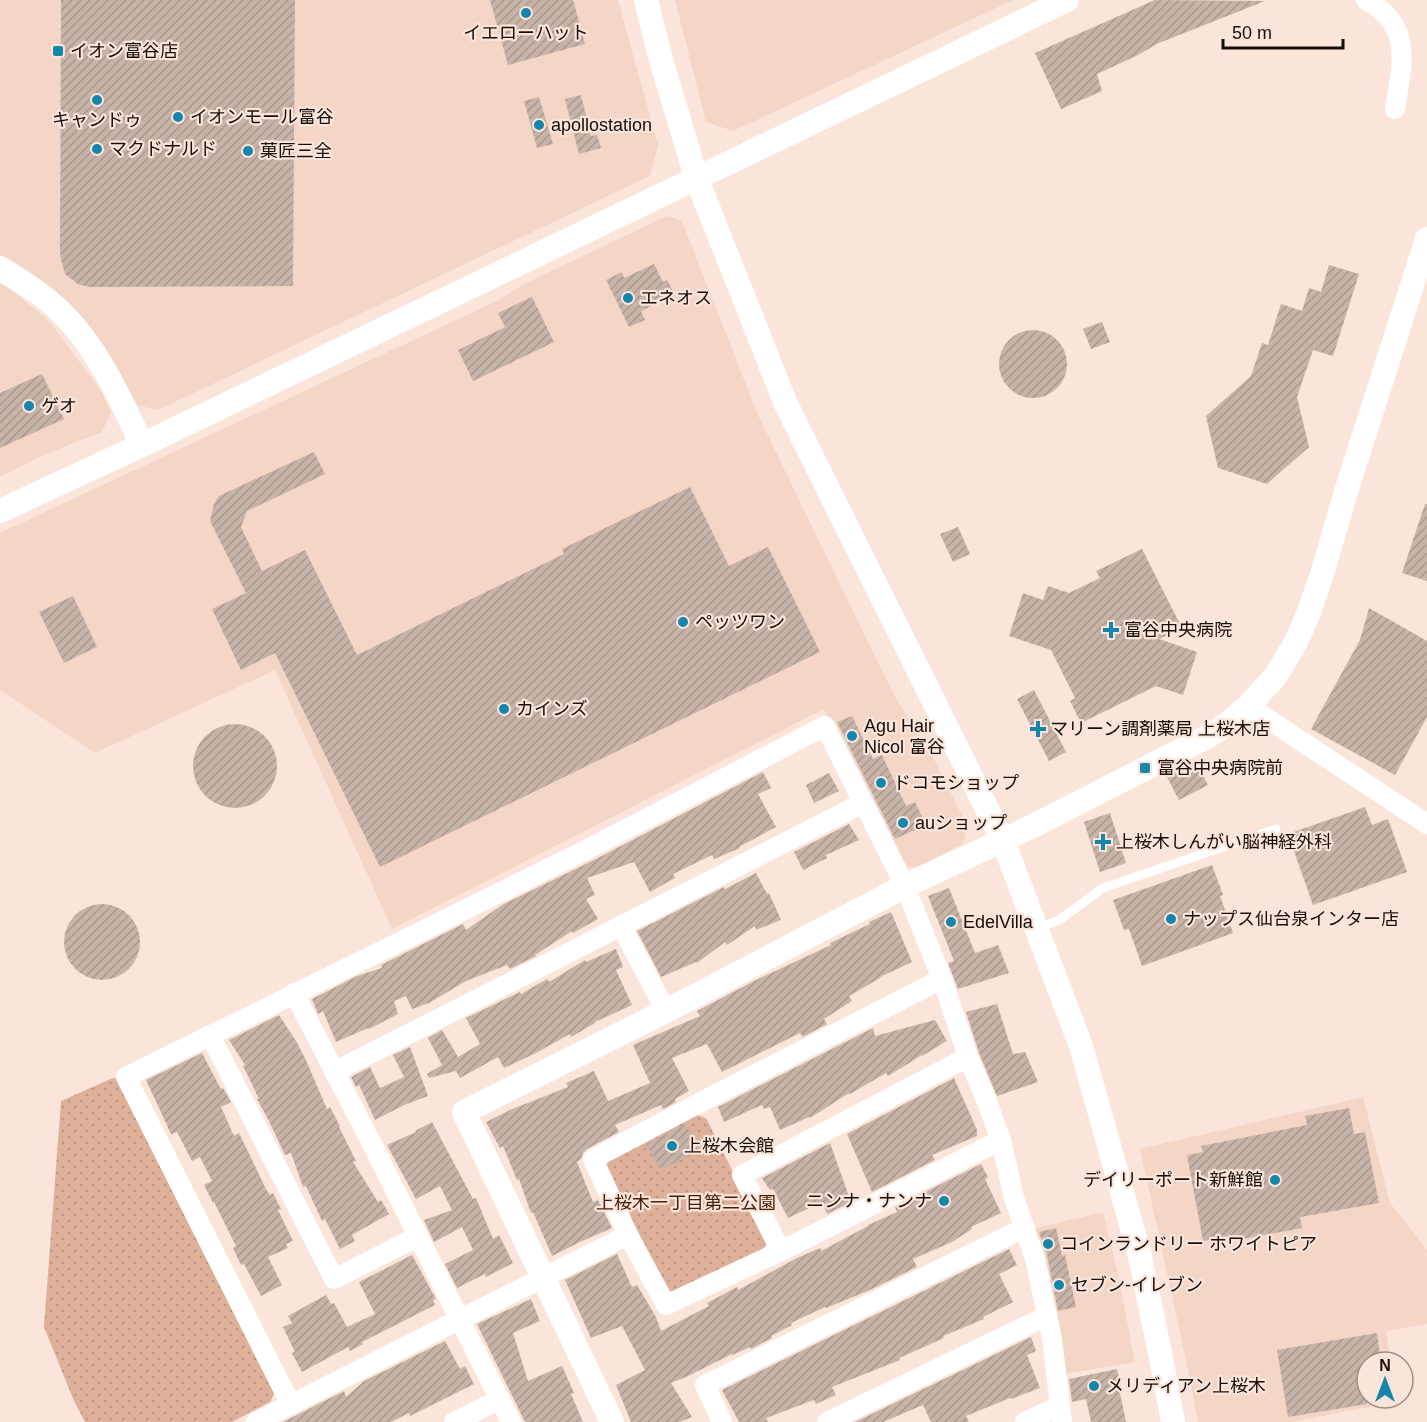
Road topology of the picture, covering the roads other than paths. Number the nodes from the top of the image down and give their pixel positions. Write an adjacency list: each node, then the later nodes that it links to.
1 (646, 0): 5 (street)
2 (1067, 0): 5 (street)
3 (1366, 0): 4 (street)
4 (1395, 109)
5 (696, 177): 8 (street); 14 (street)
6 (1427, 239): 10 (street)
7 (0, 268): 8 (street)
8 (142, 445): 9 (street)
9 (0, 511)
10 (1248, 706): 12 (street); 14 (street)
11 (863, 803): 15 (street); 16 (street); 19 (street)
12 (1427, 824)
13 (1276, 829): 17 (lane)
14 (1003, 841): 15 (street); 17 (street)
15 (905, 886): 18 (street); 20 (street)
16 (621, 926): 20 (street); 23 (street)
17 (1037, 928): 42 (street)
18 (942, 979): 22 (street); 26 (street)
19 (294, 993): 21 (street); 23 (street)
20 (666, 1011): 29 (street)
21 (210, 1035): 27 (street); 33 (street)
22 (968, 1057): 24 (street); 28 (street)
23 (334, 1072): 27 (street)
24 (1000, 1140): 25 (street); 28 (street)
25 (1024, 1228): 30 (street); 39 (street)
26 (628, 1235): 28 (street); 29 (street)
27 (417, 1237): 31 (street)
28 (780, 1251)
29 (542, 1277): 31 (street); 38 (street)
30 (1047, 1316): 34 (street); 40 (street)
31 (460, 1320): 32 (street); 33 (street)
32 (500, 1399): 36 (street); 37 (street)
33 (291, 1405): 35 (street)
34 (1060, 1414): 41 (street)
35 (256, 1422)
36 (454, 1422)
37 (511, 1422)
38 (612, 1422)
39 (722, 1422)
40 (827, 1422)
41 (1025, 1422)
42 (1173, 1422)

